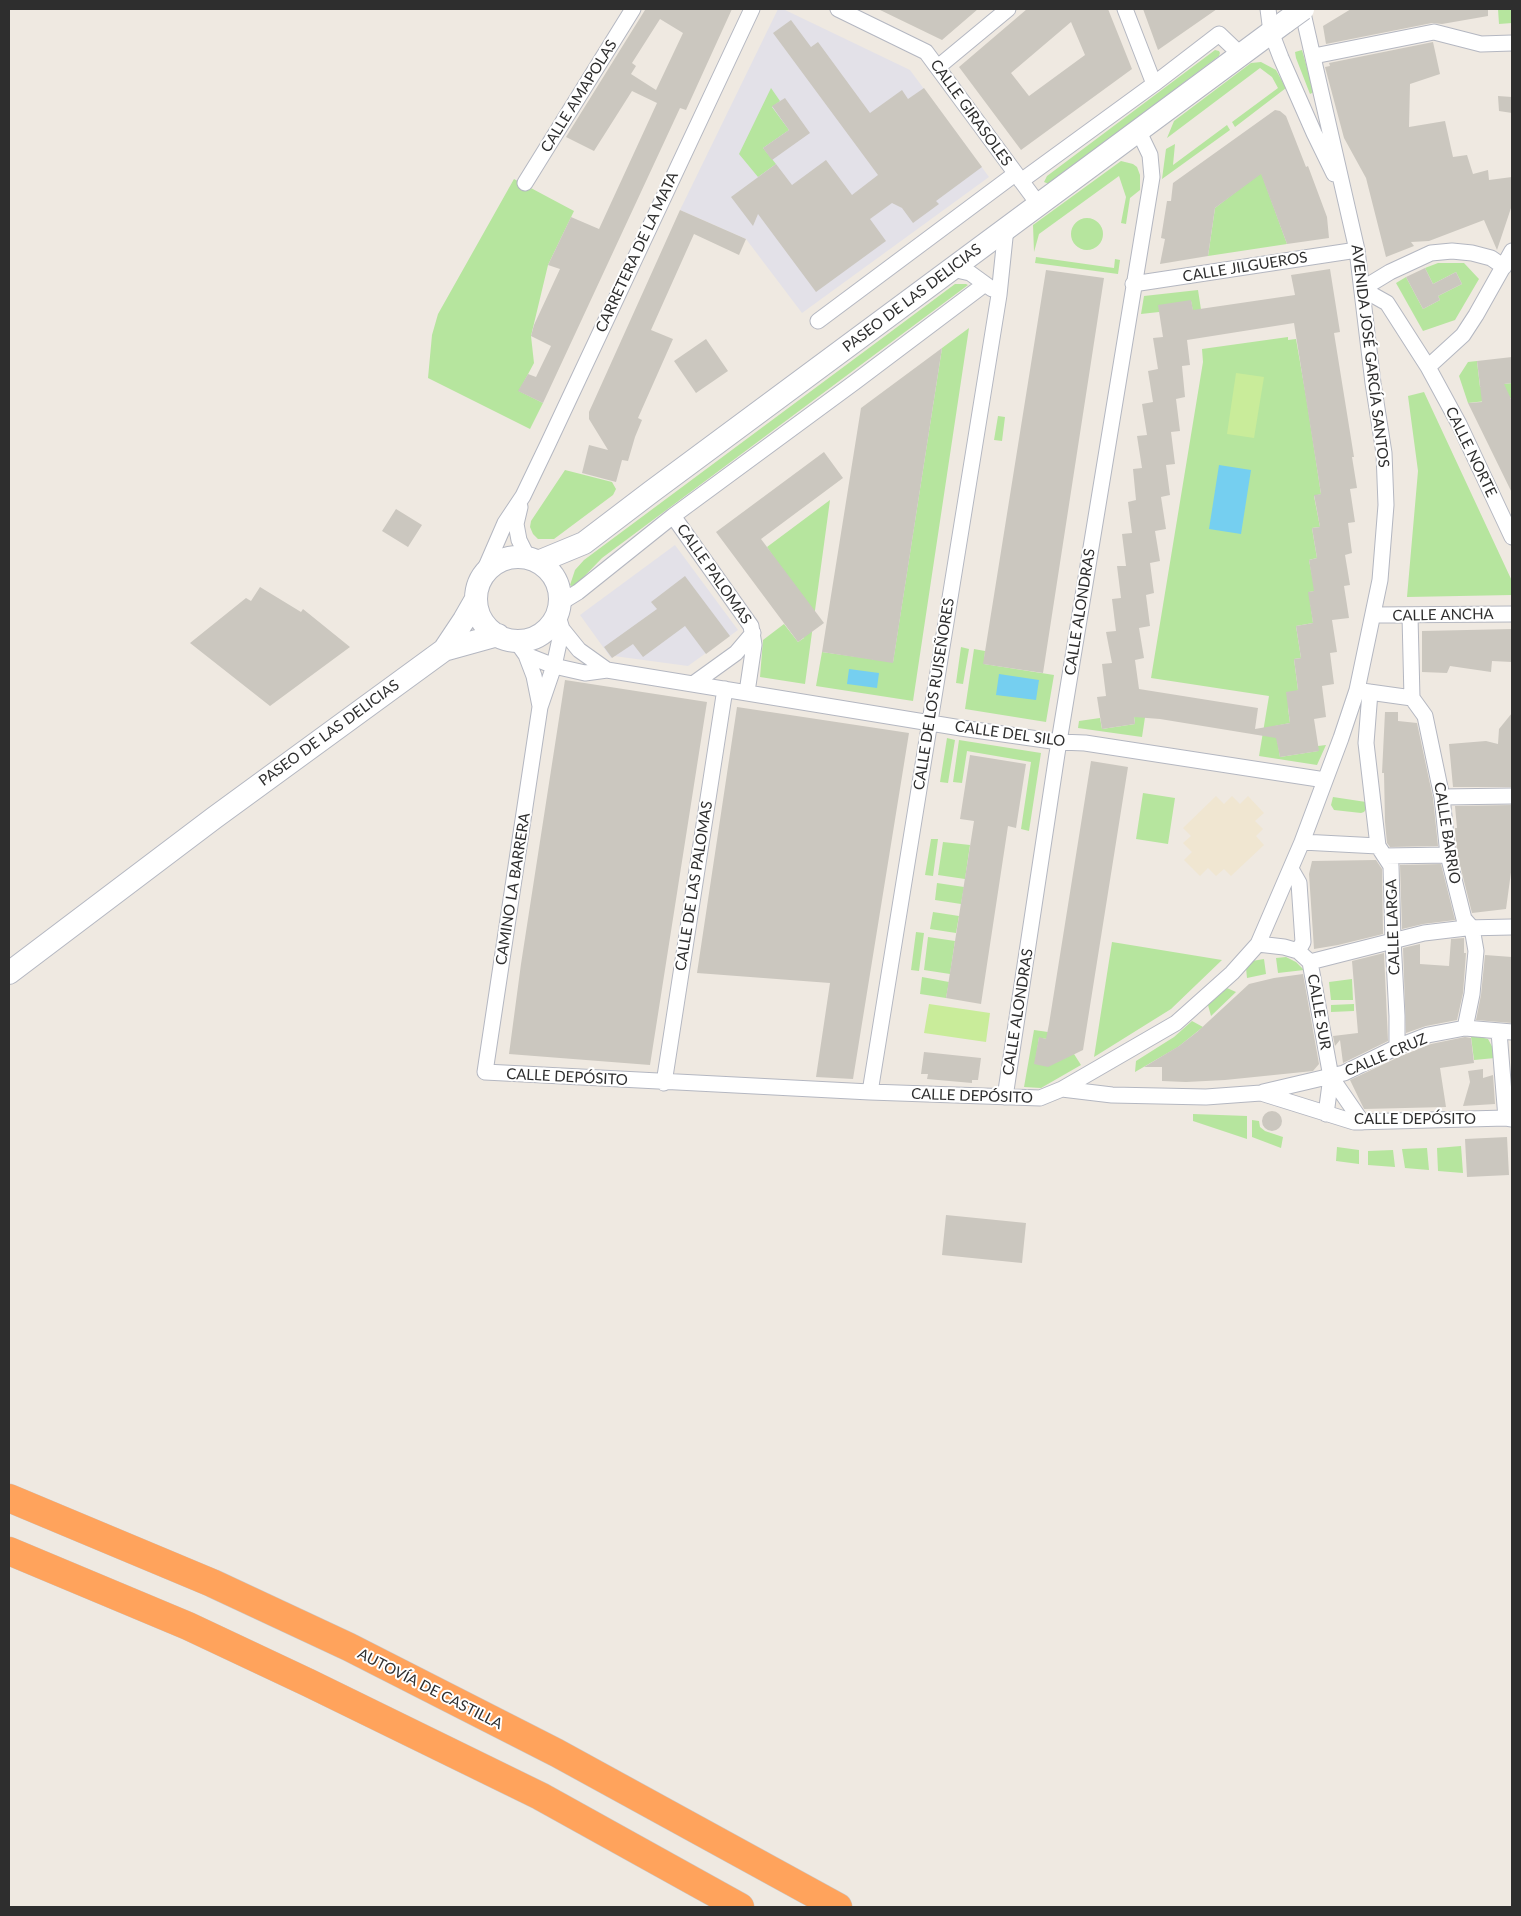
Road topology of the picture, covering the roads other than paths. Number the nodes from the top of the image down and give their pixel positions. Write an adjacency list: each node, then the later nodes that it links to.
1 (633, 9): 14 (street, CALLE AMAPOLAS)
2 (752, 9): 28 (street, CARRETERA DE LA MATA)
3 (838, 9): 10 (street, CALLE GIRASOLES)
4 (1008, 9): 10 (street)
5 (1125, 9): 11 (street)
6 (1286, 16): 8 (main road, PASEO DE LAS DELICIAS); 9 (street, AVENIDA JOSÉ GARCÍA SANTOS); 15 (street, AVENIDA JOSÉ GARCÍA SANTOS)
7 (1512, 43): 9 (street)
8 (1241, 55): 11 (street); 12 (main road, PASEO DE LAS DELICIAS)
9 (1314, 56): 15 (street, AVENIDA JOSÉ GARCÍA SANTOS)
10 (938, 67): 13 (street, CALLE GIRASOLES)
11 (1154, 84): 13 (street)
12 (1138, 130): 16 (main road, PASEO DE LAS DELICIAS); 23 (street, CALLE ALONDRAS)
13 (1018, 178): 16 (street, CALLE GIRASOLES); 26 (street)
14 (525, 183)
15 (1344, 193): 18 (street, AVENIDA JOSÉ GARCÍA SANTOS)
16 (1039, 205): 17 (main road, PASEO DE LAS DELICIAS)
17 (1006, 228): 21 (main road, PASEO DE LAS DELICIAS); 25 (street, CALLE DE LOS RUISEÑORES)
18 (1357, 250): 23 (street, CALLE JILGUEROS); 24 (street, AVENIDA JOSÉ GARCÍA SANTOS)
19 (1512, 252): 20 (street)
20 (1504, 267): 24 (street); 27 (street)
21 (952, 269): 22 (street); 31 (main road, PASEO DE LAS DELICIAS)
22 (985, 284): 25 (street); 29 (street)
23 (1133, 284): 51 (street, CALLE ALONDRAS)
24 (1362, 289): 27 (street, CALLE NORTE); 37 (street, AVENIDA JOSÉ GARCÍA SANTOS)
25 (999, 295): 50 (street, CALLE DE LOS RUISEÑORES)
26 (818, 321)
27 (1428, 367): 30 (street, CALLE NORTE)
28 (523, 496): 32 (street, CARRETERA DE LA MATA); 33 (street, CARRETERA DE LA MATA)
29 (673, 516): 35 (street); 39 (street, CALLE PALOMAS)
30 (1512, 537)
31 (584, 544): 32 (main road, PASEO DE LAS DELICIAS); 35 (main road, PASEO DE LAS DELICIAS)
32 (533, 560): 33 (main road); 35 (main road)
33 (482, 576): 34 (main road)
34 (476, 599): 40 (main road); 41 (main road, PASEO DE LAS DELICIAS)
35 (559, 608): 40 (main road); 42 (street, CAMINO LA BARRERA); 43 (street, CALLE DEL SILO)
36 (1512, 614): 38 (street, CALLE ANCHA)
37 (1373, 615): 38 (street, CALLE ANCHA); 46 (street, AVENIDA JOSÉ GARCÍA SANTOS)
38 (1410, 616): 48 (street)
39 (753, 633): 44 (street, CALLE PALOMAS); 47 (street, CALLE PALOMAS)
40 (513, 644): 41 (main road, PASEO DE LAS DELICIAS); 42 (street, CALLE DEL SILO); 49 (street, CAMINO LA BARRERA)
41 (444, 650): 65 (main road, PASEO DE LAS DELICIAS)
42 (554, 666): 43 (street, CALLE DEL SILO); 49 (street, CAMINO LA BARRERA)
43 (607, 670): 44 (street, CALLE DEL SILO)
44 (694, 684): 45 (street, CALLE DEL SILO)
45 (725, 689): 47 (street, CALLE DEL SILO); 71 (street, CALLE DE LAS PALOMAS)
46 (1363, 691): 48 (street); 52 (street, AVENIDA JOSÉ GARCÍA SANTOS); 56 (street, CALLE LARGA)
47 (747, 692): 50 (street, CALLE DEL SILO)
48 (1412, 698): 54 (street, CALLE BARRIO)
49 (540, 707): 69 (street, CAMINO LA BARRERA)
50 (930, 722): 51 (street, CALLE DEL SILO); 73 (street, CALLE DE LOS RUISEÑORES)
51 (1059, 742): 52 (street, CALLE DEL SILO); 75 (street, CALLE ALONDRAS)
52 (1325, 780): 55 (street, AVENIDA JOSÉ GARCÍA SANTOS)
53 (1512, 796): 54 (street)
54 (1442, 797): 57 (street, CALLE BARRIO)
55 (1302, 842): 56 (street); 58 (street, AVENIDA JOSÉ GARCÍA SANTOS)
56 (1382, 851): 57 (street); 61 (street, CALLE LARGA)
57 (1448, 855): 60 (street, CALLE BARRIO)
58 (1291, 869): 62 (street, AVENIDA JOSÉ GARCÍA SANTOS); 63 (street)
59 (1512, 926): 60 (street)
60 (1472, 928): 61 (street); 66 (street, CALLE BARRIO)
61 (1393, 940): 64 (street); 68 (street, CALLE LARGA)
62 (1258, 944): 63 (street); 72 (street, AVENIDA JOSÉ GARCÍA SANTOS)
63 (1298, 951): 64 (street, CALLE SUR)
64 (1310, 962): 70 (street, CALLE SUR)
65 (9, 973)
66 (1465, 1028): 67 (street, CALLE CRUZ); 68 (street, CALLE CRUZ)
67 (1506, 1032): 77 (street)
68 (1396, 1048): 70 (street, CALLE CRUZ)
69 (485, 1072): 71 (street, CALLE DEPÓSITO)
70 (1331, 1078): 74 (street, CALLE CRUZ); 76 (street, CALLE SUR); 78 (street, CALLE SUR)
71 (664, 1082): 73 (street, CALLE DEPÓSITO)
72 (1062, 1089): 74 (street, CALLE DEPÓSITO); 75 (street, CALLE DEPÓSITO)
73 (870, 1092): 75 (street, CALLE DEPÓSITO)
74 (1260, 1093): 76 (street, CALLE DEPÓSITO)
75 (1005, 1097)
76 (1326, 1114): 78 (street, CALLE DEPÓSITO)
77 (1509, 1118): 78 (street, CALLE DEPÓSITO)
78 (1362, 1122)
79 (9, 1498): 82 (highway, AUTOVÍA DE CASTILLA)
80 (9, 1551): 81 (highway)
81 (740, 1907)
82 (838, 1907)

